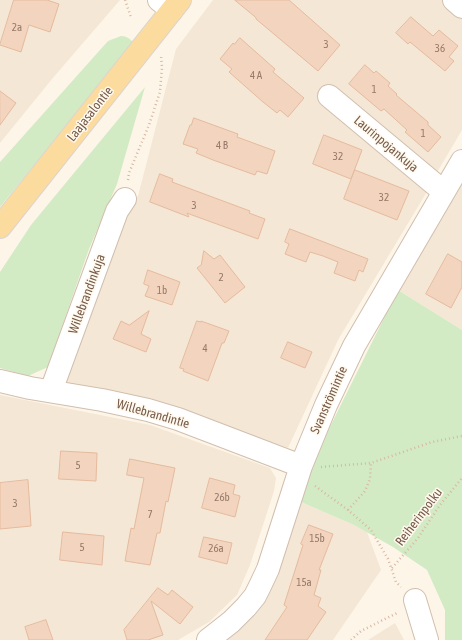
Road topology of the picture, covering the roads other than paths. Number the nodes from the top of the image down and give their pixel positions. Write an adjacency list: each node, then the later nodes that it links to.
1 (454, 0): 3 (street)
2 (170, 3): 8 (main road, Laajasalontie)
3 (462, 7)
4 (329, 96): 6 (street, Laurinpojankuja)
5 (462, 161): 6 (street, Svanströmintie)
6 (444, 192): 11 (street, Svanströmintie)
7 (125, 199): 10 (street, Willebrandinkuja)
8 (0, 227)
9 (0, 380): 10 (street, Willebrandintie)
10 (51, 391): 11 (street, Willebrandintie)
11 (305, 475): 13 (street, Svanströmintie)
12 (409, 605): 14 (street)
13 (208, 640)
14 (427, 640)

